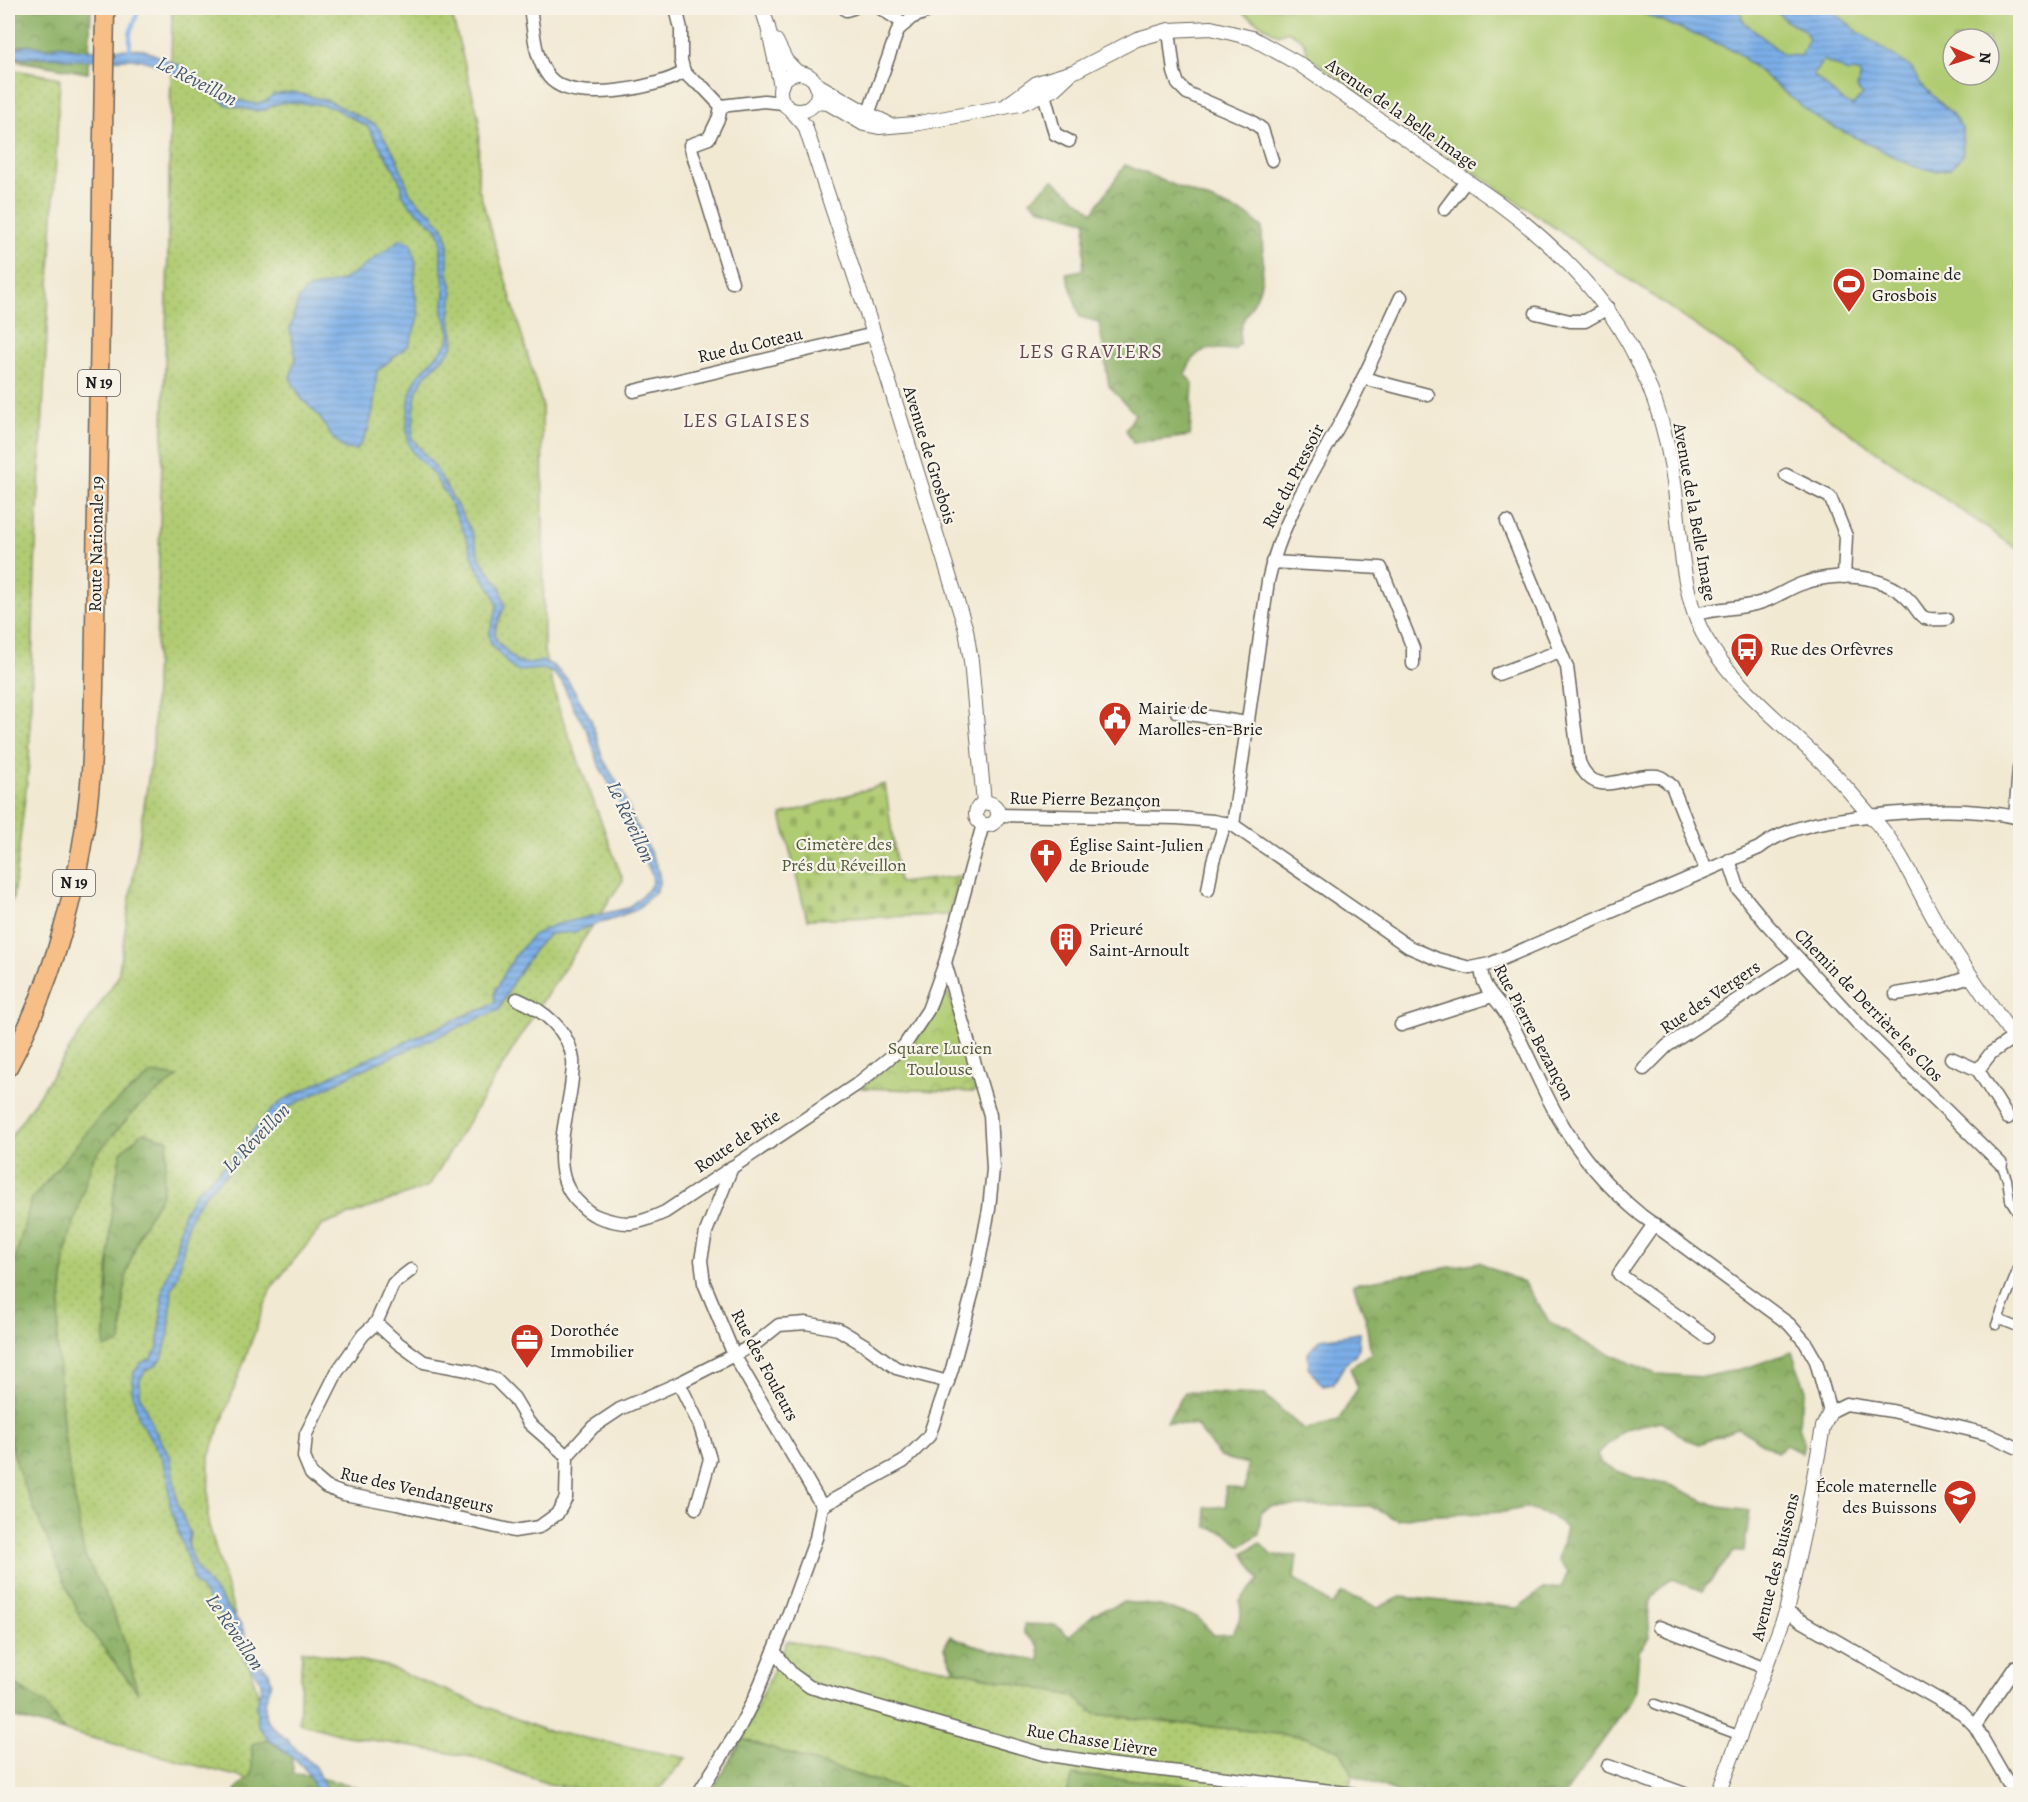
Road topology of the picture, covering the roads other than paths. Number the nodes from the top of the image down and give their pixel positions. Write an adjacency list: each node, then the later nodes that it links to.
1 (530, 8): 10 (street)
2 (676, 8): 10 (street)
3 (762, 8): 8 (street, Avenue de Grosbois)
4 (880, 8): 7 (street)
5 (936, 8): 7 (street)
6 (105, 13): 62 (main road, Route Nationale 19 / N 19)
7 (905, 24): 17 (street)
8 (768, 27): 11 (street, Avenue de Grosbois); 14 (street, Avenue de Grosbois)
9 (1169, 30): 13 (street, Avenue de la Belle Image); 20 (street); 21 (street, Avenue de la Belle Image)
10 (684, 72): 16 (street)
11 (798, 73): 12 (street); 14 (street)
12 (816, 84): 15 (street); 17 (street, Avenue de la Belle Image)
13 (1040, 89): 17 (street, Avenue de la Belle Image); 19 (street)
14 (784, 98): 15 (street); 16 (street); 18 (street, Avenue de Grosbois)
15 (812, 105): 17 (street, Avenue de la Belle Image); 18 (street)
16 (721, 106): 23 (street)
17 (866, 119)
18 (805, 126): 27 (street, Avenue de Grosbois)
19 (1069, 141)
20 (1272, 160)
21 (1466, 181): 22 (street); 25 (street, Avenue de la Belle Image)
22 (1445, 209)
23 (732, 282)
24 (1401, 297): 28 (street, Rue du Pressoir)
25 (1608, 308): 26 (street); 35 (street, Avenue de la Belle Image)
26 (1536, 313)
27 (874, 334): 29 (street, Rue du Coteau); 43 (street, Avenue de Grosbois)
28 (1363, 378): 30 (street); 33 (street, Rue du Pressoir)
29 (634, 391)
30 (1428, 395)
31 (1786, 475): 34 (street)
32 (1507, 522): 37 (street)
33 (1272, 561): 38 (street); 41 (street, Rue du Pressoir)
34 (1844, 577): 35 (street); 36 (street)
35 (1696, 614): 45 (street, Avenue de la Belle Image)
36 (1946, 619)
37 (1560, 651): 39 (street); 50 (street)
38 (1413, 664)
39 (1498, 675)
40 (1177, 712): 41 (street)
41 (1247, 723): 48 (street, Rue du Pressoir)
42 (2019, 769): 46 (street)
43 (984, 803): 44 (street); 47 (street)
44 (998, 815): 47 (street); 48 (street, Rue Pierre Bezançon)
45 (1870, 816): 46 (street); 49 (street); 55 (street, Avenue de la Belle Image)
46 (2018, 817)
47 (983, 824): 53 (street, Route de Brie)
48 (1229, 824): 51 (street, Rue du Pressoir); 54 (street, Rue Pierre Bezançon)
49 (1729, 860): 50 (street); 52 (street, Chemin de Derrière les Clos)
50 (1706, 870): 54 (street)
51 (1208, 890)
52 (1799, 959): 63 (street, Rue des Vergers); 66 (street, Chemin de Derrière les Clos)
53 (945, 963): 67 (street, Route de Brie); 76 (street)
54 (1481, 966): 57 (street, Rue Pierre Bezançon)
55 (1970, 977): 56 (street); 60 (street, Avenue de la Belle Image)
56 (1896, 994)
57 (1492, 996): 59 (street); 69 (street, Rue Pierre Bezançon)
58 (517, 999): 67 (street, Route de Brie)
59 (1401, 1024)
60 (2018, 1038): 64 (street)
61 (1951, 1058): 64 (street)
62 (8, 1067)
63 (1644, 1069)
64 (1978, 1070): 65 (street)
65 (2008, 1118)
66 (2001, 1164): 68 (street)
67 (732, 1167): 75 (street, Rue des Fouleurs)
68 (2020, 1216)
69 (1654, 1224): 74 (street); 78 (street, Rue Pierre Bezançon)
70 (2020, 1263): 73 (street)
71 (411, 1270): 72 (street, Rue des Vendangeurs)
72 (376, 1323): 80 (street); 80 (street, Rue des Vendangeurs)
73 (2020, 1328)
74 (1707, 1337)
75 (734, 1355): 76 (street); 77 (street); 81 (street, Rue des Fouleurs)
76 (948, 1382): 81 (street)
77 (679, 1383): 80 (street); 82 (street)
78 (1830, 1412): 79 (street); 83 (street, Avenue des Buissons)
79 (2020, 1449)
80 (567, 1456)
81 (822, 1506): 85 (street)
82 (696, 1509)
83 (1786, 1612): 86 (street, Avenue des Buissons); 89 (street)
84 (1659, 1627): 86 (street)
85 (774, 1651): 93 (street); 94 (street, Rue Chasse Lièvre)
86 (1766, 1668): 90 (street, Avenue des Buissons)
87 (2020, 1669): 89 (street)
88 (1655, 1704): 90 (street)
89 (1975, 1726): 92 (street)
90 (1741, 1736): 96 (street, Avenue des Buissons)
91 (1608, 1766): 95 (street)
92 (2020, 1793)
93 (698, 1794)
94 (1355, 1794)
95 (1685, 1794)
96 (1718, 1794)

